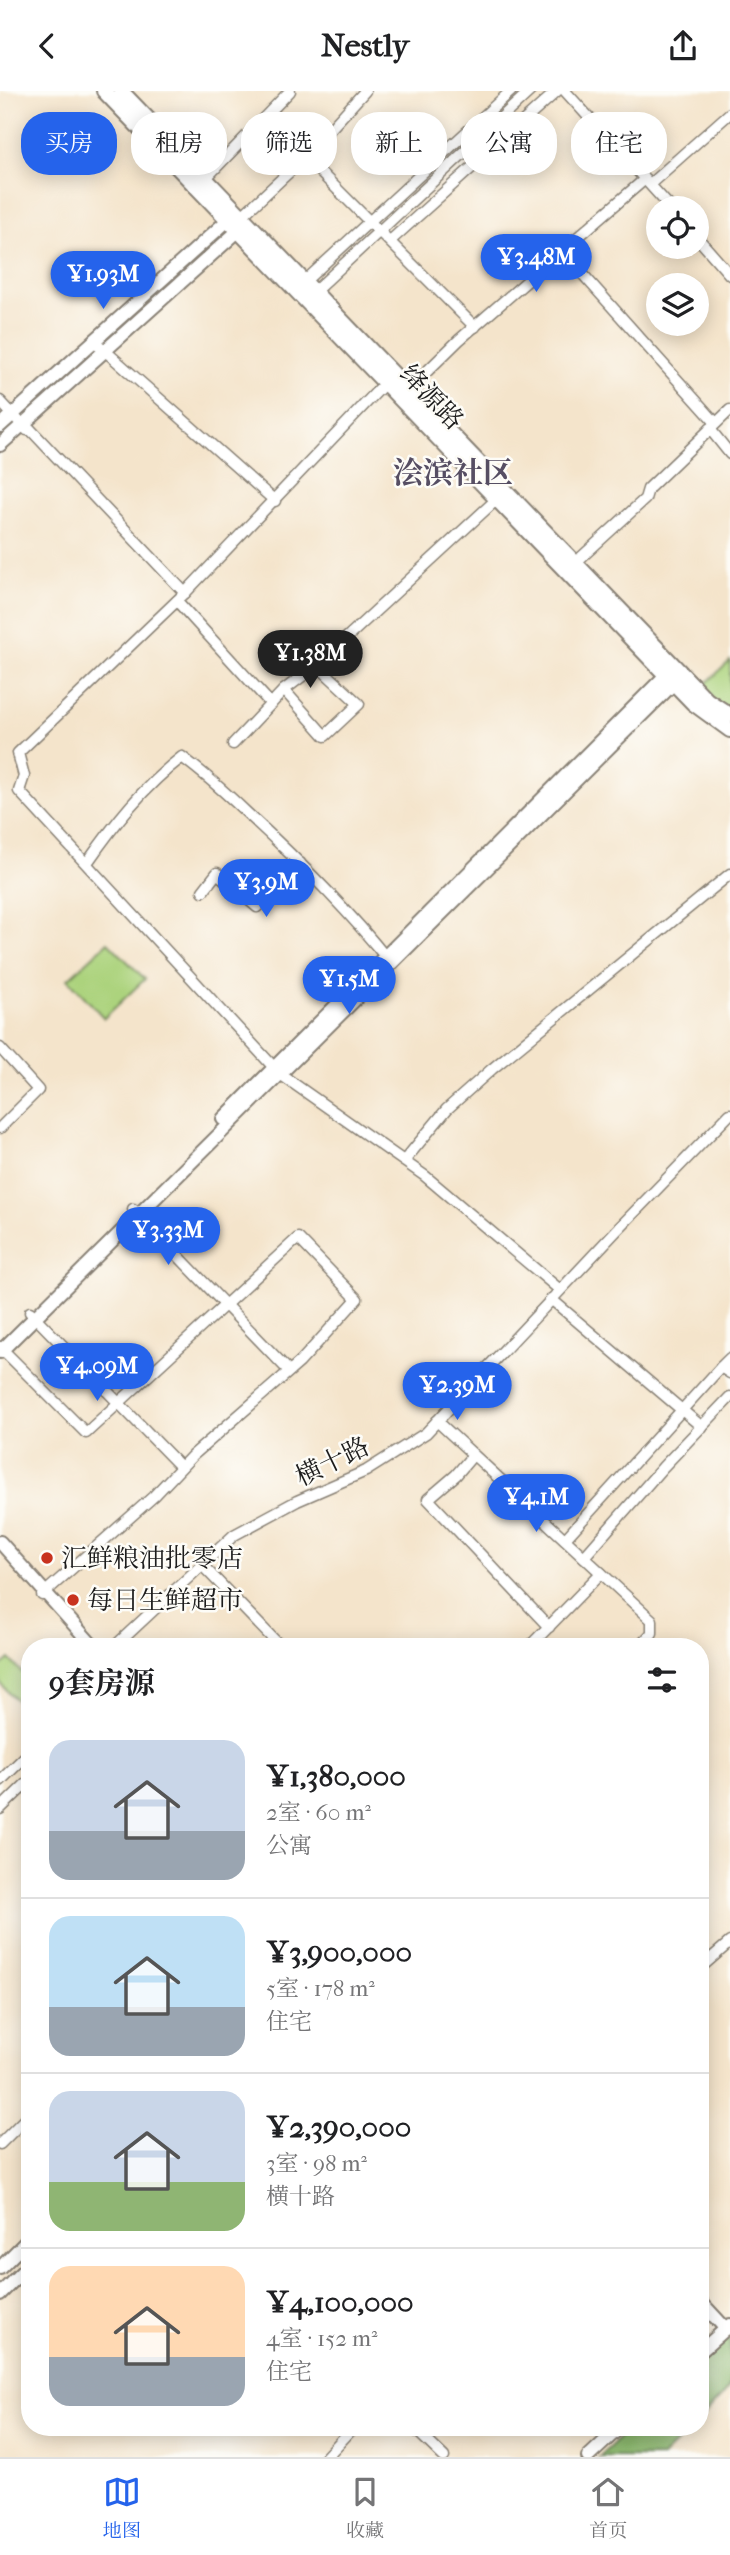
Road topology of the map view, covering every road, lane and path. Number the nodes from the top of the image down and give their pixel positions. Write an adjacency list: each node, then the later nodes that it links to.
1 (104, 91): 17 (highway, 绛源路)
2 (121, 91): 13 (highway, 绛源路)
3 (290, 91): 13 (street)
4 (365, 91): 10 (street)
5 (511, 91): 16 (street)
6 (530, 91): 18 (street)
7 (556, 91): 19 (street)
8 (565, 91): 14 (street)
9 (730, 113): 14 (street)
10 (337, 121)
11 (285, 175): 17 (street)
12 (323, 175): 16 (street)
13 (205, 179): 17 (highway, 绛源路)
14 (648, 181): 15 (street); 20 (street)
15 (661, 196)
16 (372, 222): 18 (street); 23 (street)
17 (236, 223): 23 (highway, 绛源路); 25 (main road); 26 (main road); 27 (highway, 绛源路)
18 (381, 231): 19 (street); 23 (street)
19 (390, 241): 24 (street)
20 (562, 251): 24 (street); 33 (street)
21 (709, 251): 22 (street)
22 (730, 275)
23 (309, 287): 28 (highway, 绛源路)
24 (475, 327): 28 (street)
25 (94, 341): 26 (street); 31 (main road)
26 (105, 350): 34 (main road); 38 (street)
27 (385, 383): 37 (highway, 绛源路); 38 (street)
28 (408, 390): 39 (highway, 绛源路)
29 (0, 401): 31 (street)
30 (730, 410): 33 (street)
31 (13, 415): 32 (main road); 34 (street)
32 (0, 426)
33 (713, 426): 36 (street); 39 (street)
34 (26, 428): 35 (main road); 40 (street)
35 (0, 445)
36 (730, 454)
37 (497, 499): 41 (street); 42 (highway, 绛源路)
38 (275, 501): 40 (street)
39 (575, 563): 42 (highway, 绛源路)
40 (181, 597): 44 (street); 48 (street)
41 (317, 665): 43 (street); 43 (street)
42 (674, 675): 45 (highway, 绛源路); 46 (highway, 绛源路); 52 (main road)
43 (284, 690): 44 (street)
44 (271, 703): 47 (street)
45 (730, 715)
46 (730, 730)
47 (233, 744)
48 (87, 863): 49 (street); 54 (street)
49 (300, 863): 51 (street); 52 (street)
50 (730, 874): 57 (street)
51 (203, 891)
52 (388, 960): 54 (main road)
53 (0, 1048): 56 (street)
54 (277, 1071): 57 (street); 58 (main road)
55 (730, 1114): 59 (street, 横十路)
56 (0, 1128)
57 (404, 1161): 59 (street)
58 (136, 1212): 61 (street); 62 (main road)
59 (560, 1290): 60 (street, 横十路)
60 (551, 1299): 70 (street); 71 (street, 横十路)
61 (225, 1304): 66 (street); 66 (street); 69 (street)
62 (33, 1315): 63 (main road); 69 (street)
63 (1, 1348): 69 (street)
64 (730, 1359): 65 (street)
65 (721, 1367): 67 (street); 70 (street)
66 (289, 1371): 74 (street)
67 (730, 1373)
68 (730, 1397): 72 (street)
69 (119, 1403): 74 (street)
70 (681, 1411): 72 (street); 75 (street)
71 (437, 1421): 73 (street); 78 (street, 横十路)
72 (702, 1427): 77 (street)
73 (473, 1455): 75 (street); 81 (street)
74 (181, 1467): 80 (street)
75 (565, 1539): 77 (street)
76 (2, 1550): 80 (main road)
77 (584, 1557): 79 (street)
78 (202, 1565): 84 (street, 横十路); 85 (street)
79 (601, 1573): 81 (street); 87 (street)
80 (43, 1594): 82 (main road); 83 (main road)
81 (549, 1626): 86 (street)
82 (80, 1638)
83 (85, 1638)
84 (124, 1638)
85 (272, 1638)
86 (538, 1638)
87 (647, 1638)
88 (21, 1761): 89 (street)
89 (0, 1781)
90 (21, 1789): 91 (street)
91 (0, 1809)
92 (730, 1942): 93 (street)
93 (709, 1960)
94 (21, 2123): 95 (street)
95 (0, 2144)
96 (21, 2247): 97 (main road)
97 (0, 2268)
98 (21, 2274): 99 (main road)
99 (0, 2294)
100 (709, 2311): 102 (main road)
101 (709, 2317): 102 (main road)
102 (725, 2329): 103 (main road)
103 (709, 2344)
104 (346, 2436): 107 (street)
105 (422, 2436): 108 (street)
106 (610, 2436): 109 (main road)
107 (326, 2457)
108 (444, 2457)
109 (588, 2457)

